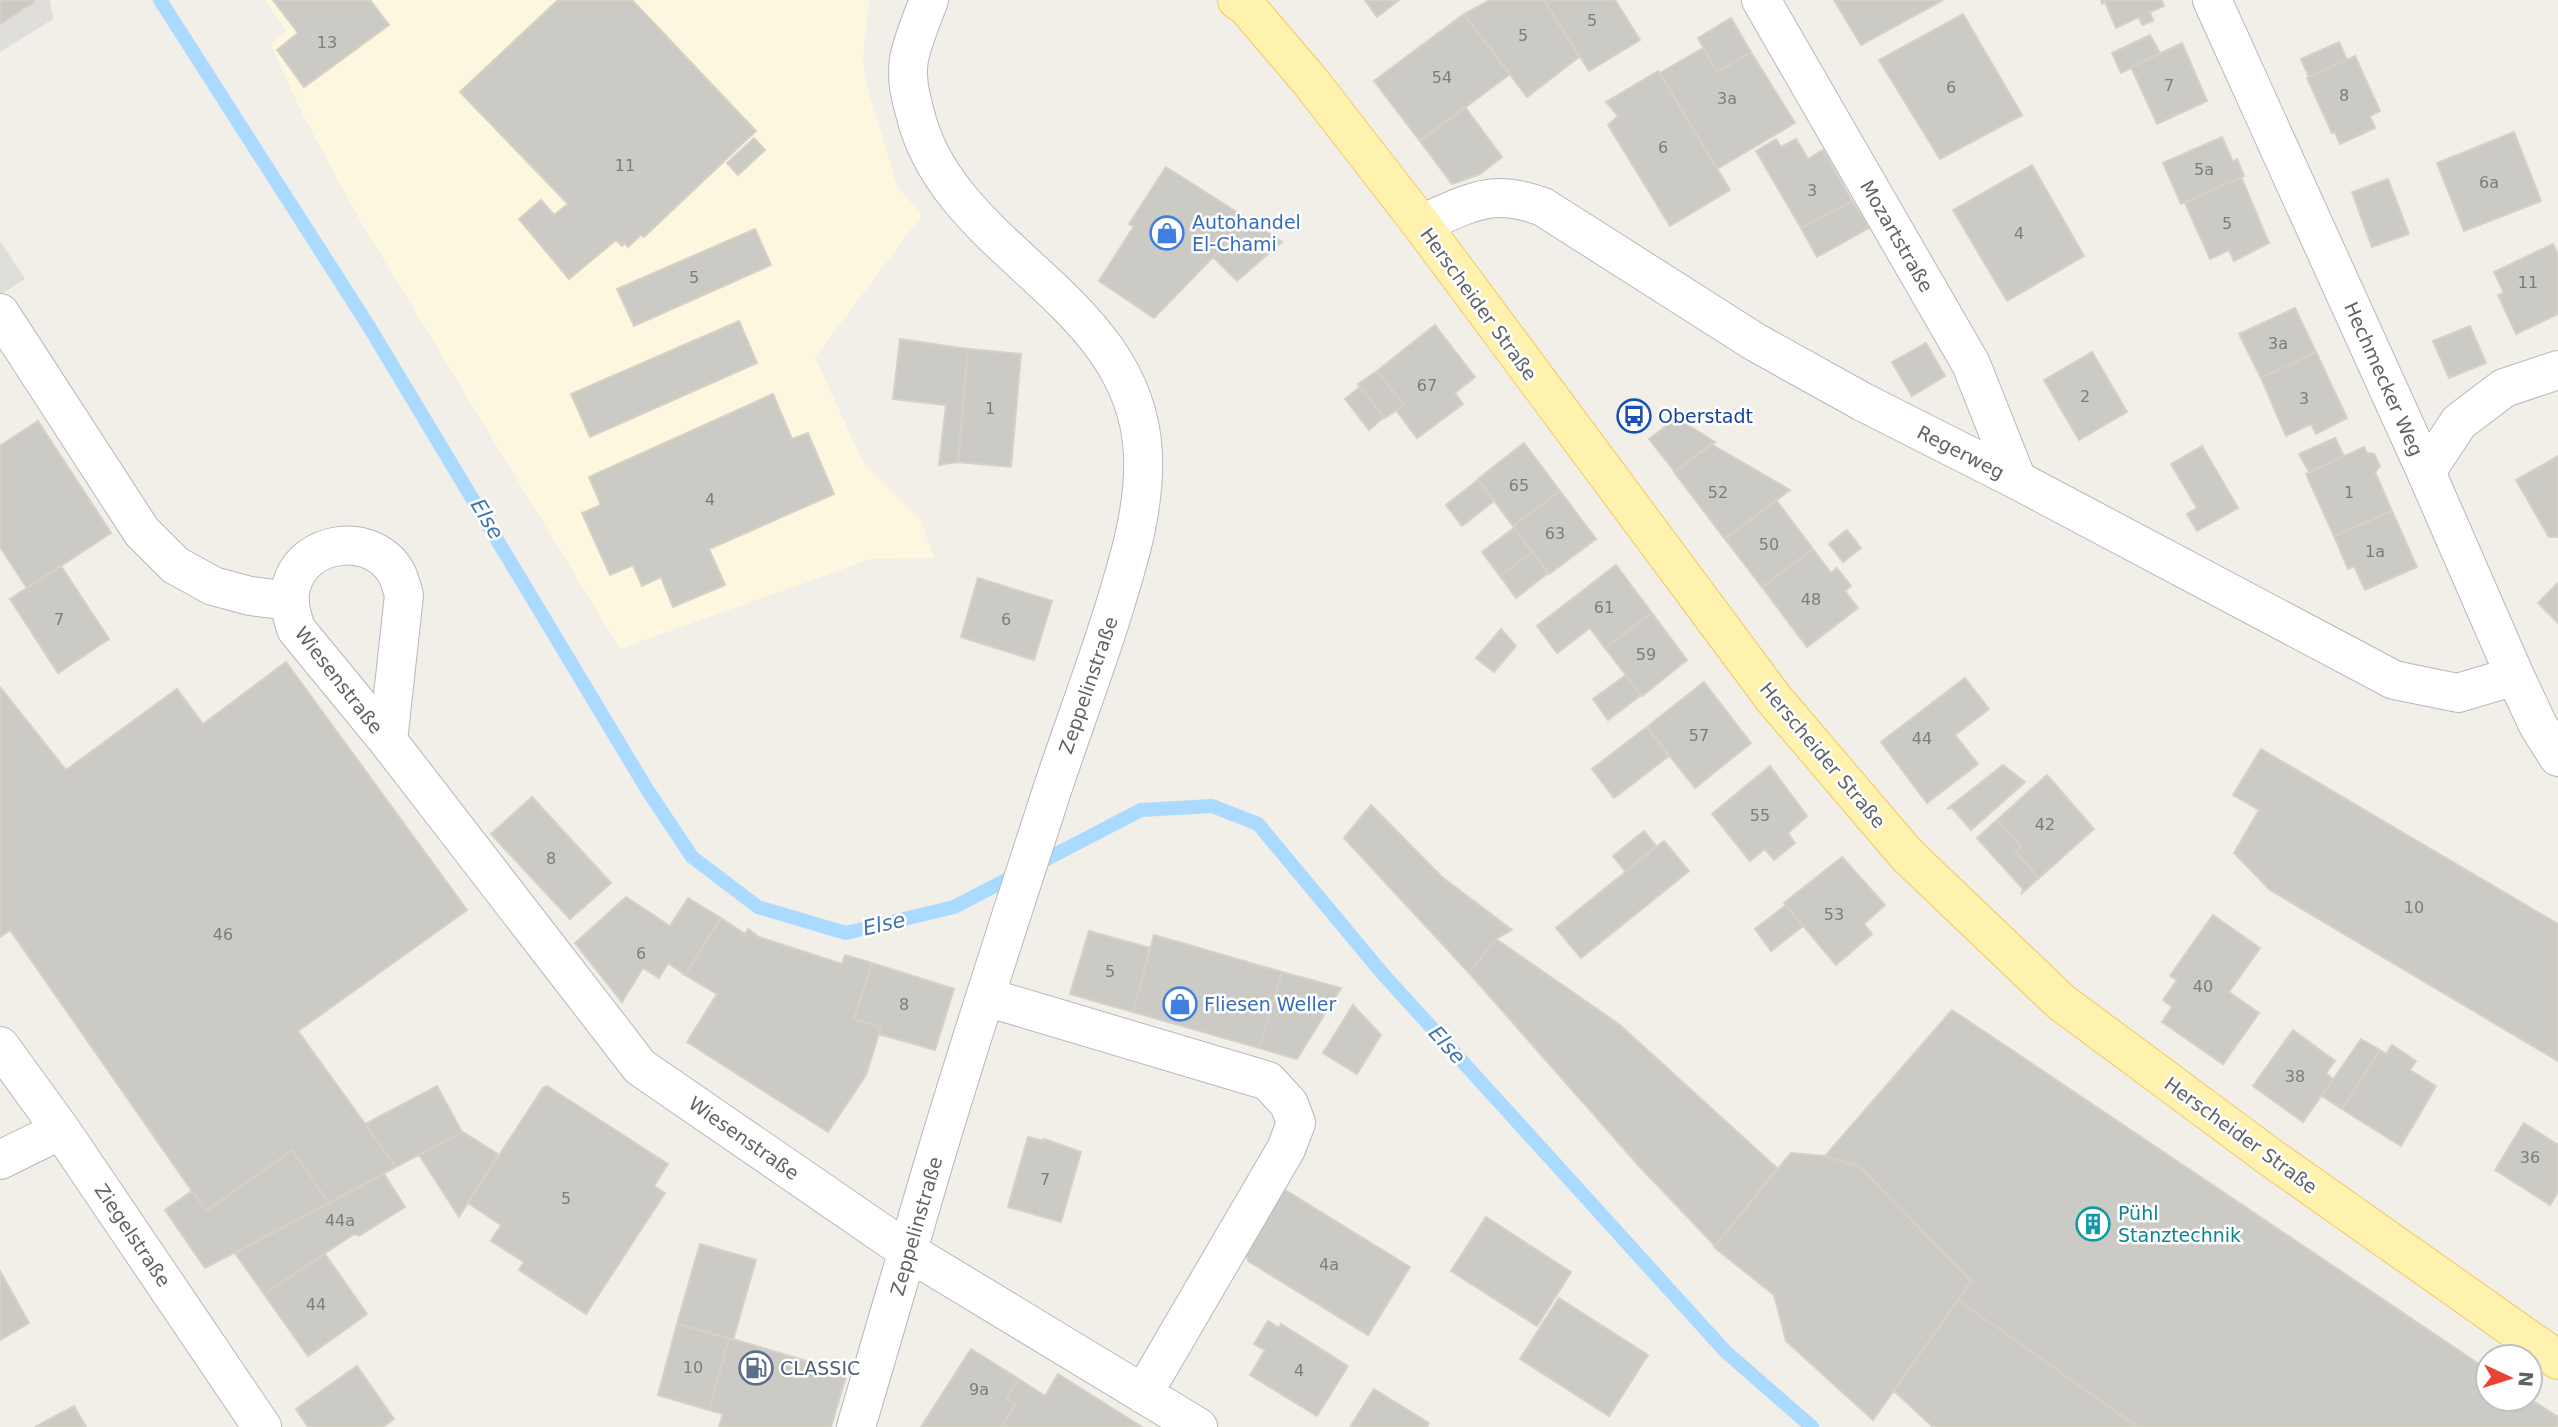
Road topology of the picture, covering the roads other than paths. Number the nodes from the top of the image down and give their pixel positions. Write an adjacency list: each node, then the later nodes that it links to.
1 (929, 0): 14 (street, Zeppelinstraße)
2 (1237, 0): 5 (main road, Herscheider Straße)
3 (1761, 0): 9 (street, Mozartstraße)
4 (2212, 0): 8 (street, Hechmecker Weg)
5 (1421, 225): 9 (street, Regerweg); 19 (main road, Herscheider Straße)
6 (0, 313): 10 (street)
7 (2558, 370): 8 (street)
8 (2426, 472): 11 (street, Hechmecker Weg)
9 (2017, 480): 11 (street, Regerweg)
10 (290, 601): 12 (street, Wiesenstraße); 12 (street, Wiesenstraße)
11 (2515, 676): 13 (street, Hechmecker Weg)
12 (388, 741): 18 (street, Wiesenstraße)
13 (2558, 757)
14 (986, 997): 18 (street, Zeppelinstraße); 20 (street)
15 (0, 1046): 16 (street, Ziegelstraße)
16 (61, 1130): 17 (street); 21 (street, Ziegelstraße)
17 (0, 1160)
18 (909, 1252): 20 (street, Wiesenstraße); 22 (street, Zeppelinstraße)
19 (2558, 1360)
20 (1143, 1394): 23 (street, Wiesenstraße)
21 (262, 1427)
22 (856, 1427)
23 (1198, 1427)

